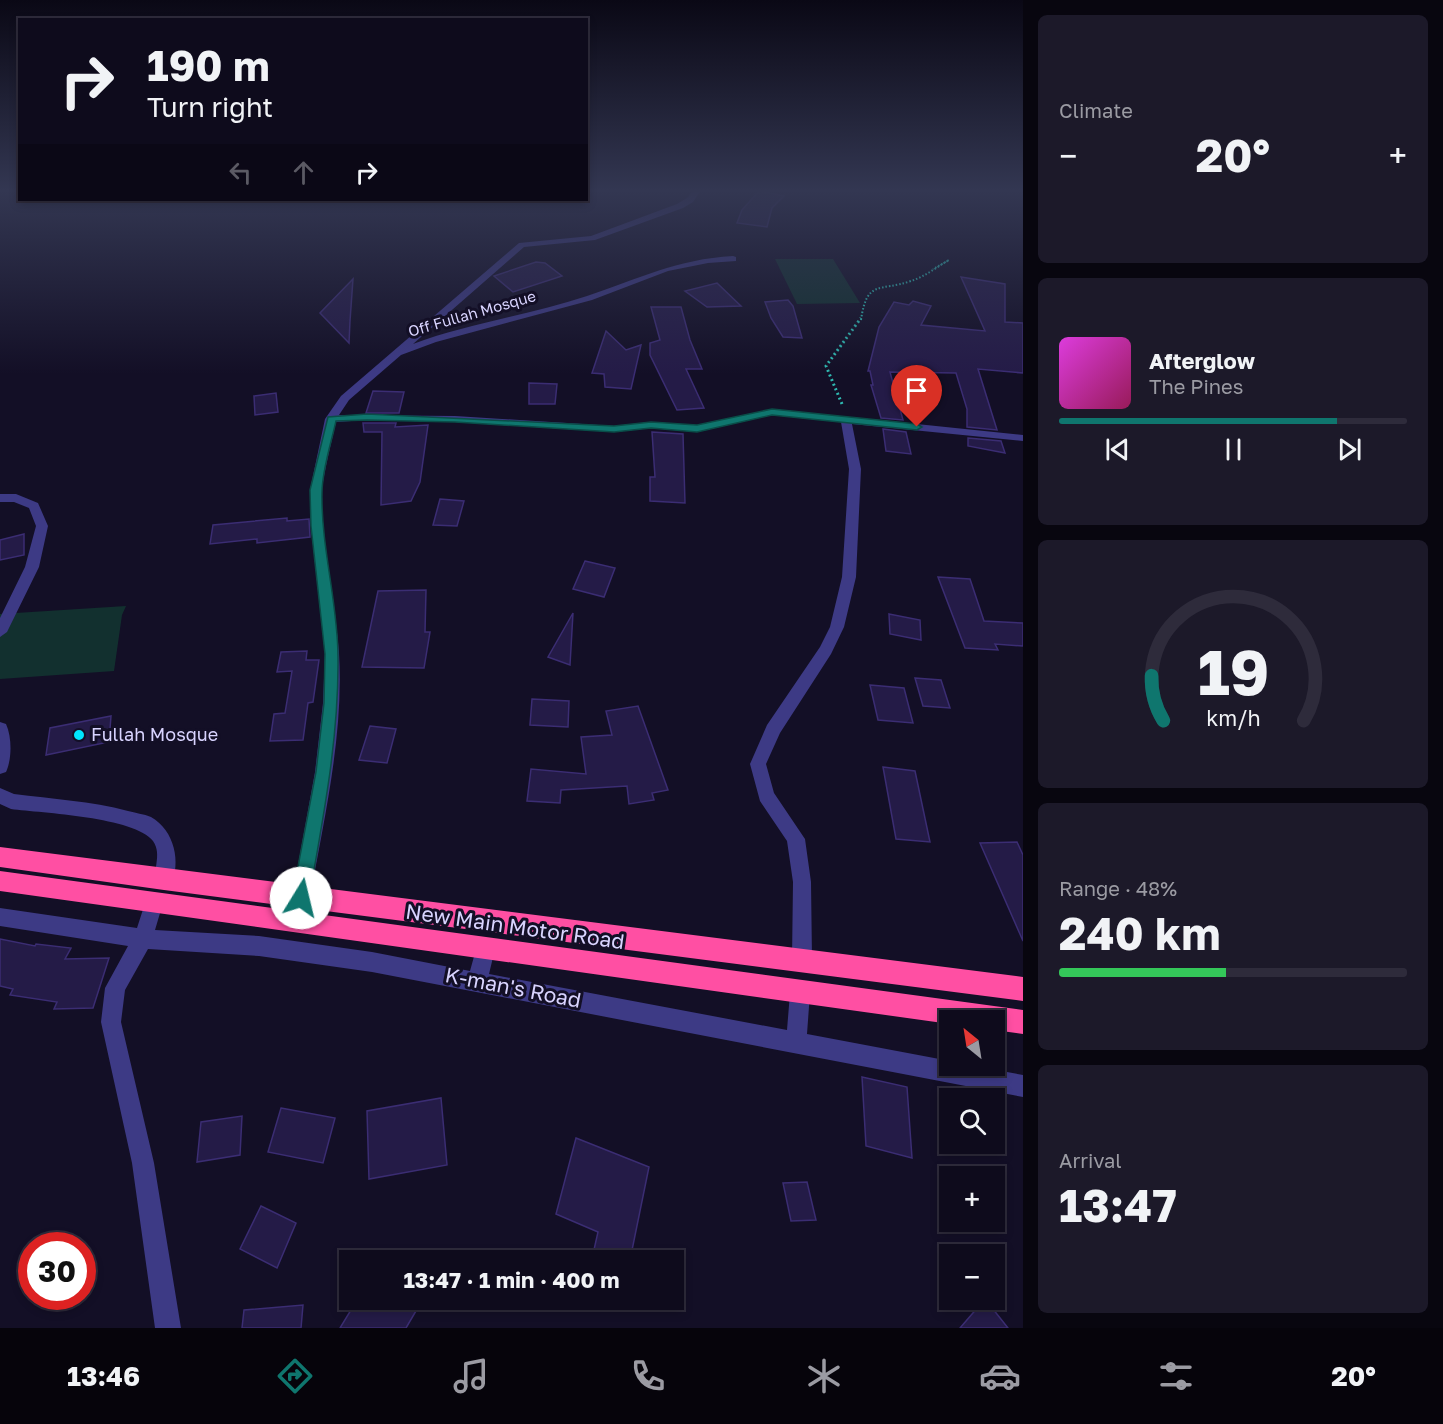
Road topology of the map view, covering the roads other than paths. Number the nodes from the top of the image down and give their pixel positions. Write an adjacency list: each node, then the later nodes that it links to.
1 (514, 251): 3 (street, Off Fullah Mosque)
2 (733, 259): 3 (street, Off Fullah Mosque)
3 (393, 355): 4 (street, Off Fullah Mosque)
4 (331, 419): 5 (street); 15 (street, Off Fullah Mosque)
5 (846, 420): 6 (street); 20 (street)
6 (1023, 438)
7 (0, 498): 8 (street)
8 (0, 632)
9 (0, 729): 10 (street)
10 (0, 767)
11 (0, 795): 13 (street)
12 (0, 857): 13 (highway, New Main Motor Road)
13 (164, 880): 15 (highway, New Main Motor Road)
14 (0, 881): 16 (highway, New Main Motor Road)
15 (301, 898): 20 (highway, New Main Motor Road)
16 (154, 903): 18 (street); 19 (highway, New Main Motor Road)
17 (0, 917): 18 (street, K-man's Road)
18 (143, 939): 21 (street, K-man's Road); 27 (street)
19 (485, 949): 21 (street); 23 (highway, New Main Motor Road)
20 (802, 959): 22 (highway, New Main Motor Road)
21 (478, 981): 25 (street, K-man's Road)
22 (1023, 989)
23 (800, 993): 24 (highway, New Main Motor Road); 25 (street)
24 (1023, 1022)
25 (796, 1044): 26 (street, K-man's Road)
26 (1023, 1086)
27 (168, 1328)

